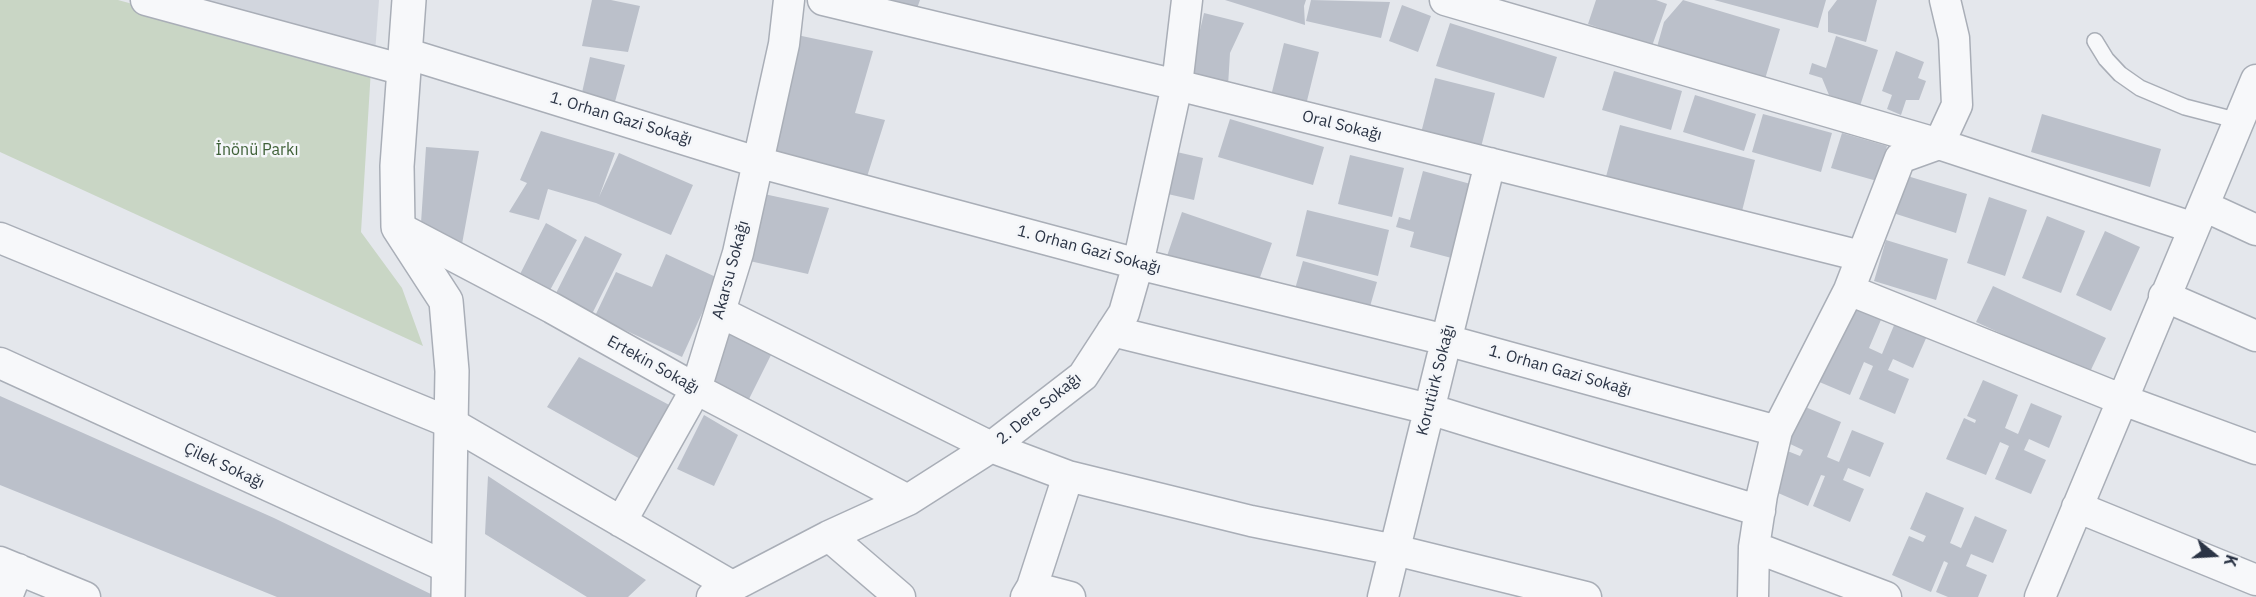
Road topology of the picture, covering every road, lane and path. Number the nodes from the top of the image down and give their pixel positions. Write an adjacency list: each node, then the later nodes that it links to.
1 (146, 0): 9 (street, 1. Orhan Gazi Sokağı)
2 (409, 0): 9 (street)
3 (789, 0): 14 (street, Akarsu Sokağı)
4 (823, 0): 11 (street, Oral Sokağı)
5 (1186, 0): 11 (street, 2. Dere Sokağı)
6 (1445, 0): 13 (street)
7 (1945, 0): 13 (street)
8 (2095, 40): 12 (lane)
9 (405, 62): 14 (street, 1. Orhan Gazi Sokağı); 17 (street)
10 (2256, 80): 12 (street)
11 (1177, 85): 15 (street, Oral Sokağı); 21 (street, 2. Dere Sokağı)
12 (2239, 121): 16 (street)
13 (1939, 144): 16 (street); 20 (street)
14 (757, 162): 21 (street, 1. Orhan Gazi Sokağı); 24 (street, Akarsu Sokağı)
15 (1490, 163): 20 (street, Oral Sokağı); 27 (street, Korutürk Sokağı)
16 (2199, 217): 18 (street); 23 (street)
17 (398, 227): 29 (street, Ertekin Sokağı); 32 (street)
18 (2256, 230)
19 (0, 238): 32 (street)
20 (1861, 256): 22 (street)
21 (1138, 264): 25 (street, 2. Dere Sokağı); 27 (street, 1. Orhan Gazi Sokağı)
22 (1849, 290): 30 (street); 33 (street)
23 (2164, 296): 26 (street); 30 (street)
24 (720, 312): 29 (street, Akarsu Sokağı); 34 (street)
25 (1112, 331): 31 (street); 34 (street, 2. Dere Sokağı)
26 (2256, 336)
27 (1446, 340): 31 (street, Korutürk Sokağı); 33 (street, 1. Orhan Gazi Sokağı)
28 (0, 363): 46 (street, Çilek Sokağı)
29 (696, 389): 37 (street, Ertekin Sokağı); 40 (street, Akarsu Sokağı)
30 (2123, 400): 35 (street); 38 (street)
31 (1429, 409): 39 (street); 43 (street, Korutürk Sokağı)
32 (451, 423): 40 (street); 46 (street)
33 (1777, 431): 39 (street)
34 (991, 447): 36 (street); 37 (street, 2. Dere Sokağı)
35 (2256, 449)
36 (1068, 476): 43 (street); 48 (street)
37 (908, 500): 41 (street, 2. Dere Sokağı)
38 (2077, 507): 45 (street); 57 (street)
39 (1760, 512): 42 (street)
40 (621, 522): 47 (street)
41 (829, 536): 47 (street, 2. Dere Sokağı); 51 (street)
42 (1754, 547): 55 (street); 56 (street)
43 (1395, 550): 53 (street, Korutürk Sokağı); 54 (street)
44 (9, 566): 49 (street); 50 (street)
45 (2256, 580)
46 (448, 583)
47 (722, 592)
48 (1029, 592): 52 (street)
49 (7, 597)
50 (85, 597)
51 (900, 597)
52 (1070, 597)
53 (1383, 597)
54 (1586, 597)
55 (1753, 597)
56 (1886, 597)
57 (2040, 597)

